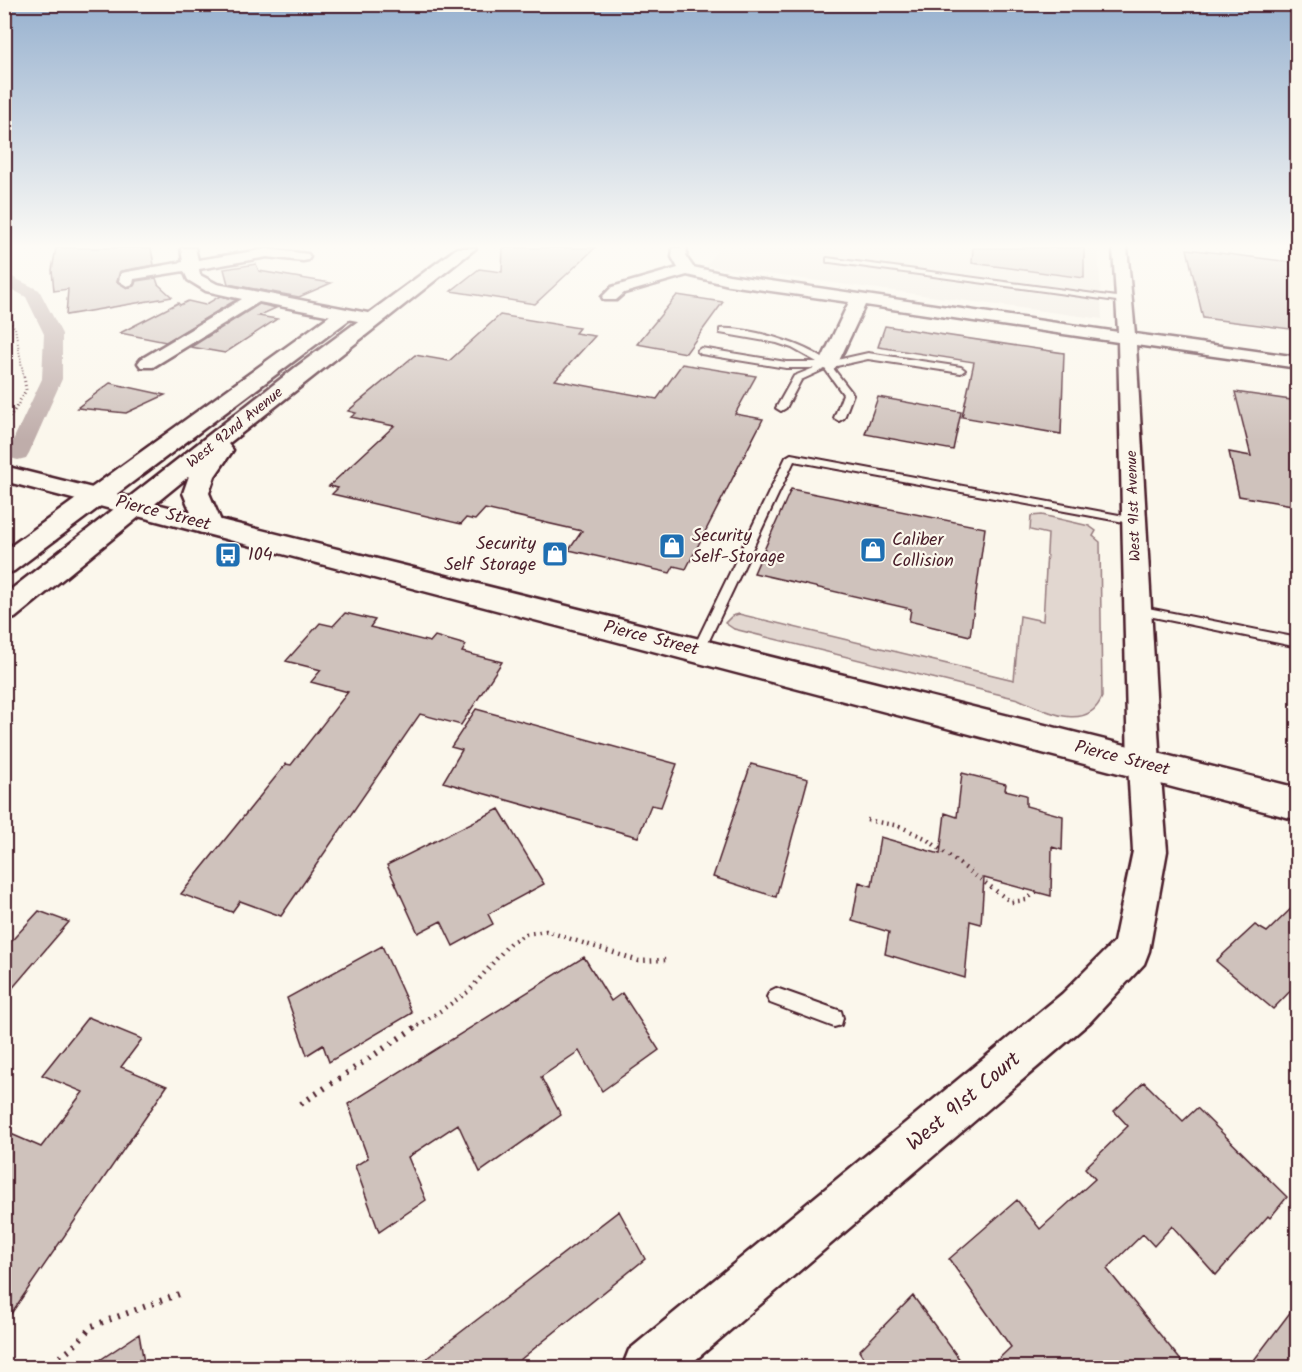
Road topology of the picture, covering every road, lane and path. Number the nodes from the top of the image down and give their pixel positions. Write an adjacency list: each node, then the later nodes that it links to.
1 (231, 312): 14 (street)
2 (333, 312): 9 (street)
3 (347, 312): 9 (main road, West 92nd Avenue)
4 (382, 312): 10 (main road, West 92nd Avenue)
5 (853, 312): 16 (street)
6 (951, 312): 12 (street)
7 (1125, 312): 12 (street, West 91st Avenue)
8 (4, 314): 21 (path)
9 (344, 314): 10 (street); 23 (main road, West 92nd Avenue)
10 (373, 319): 19 (main road, West 92nd Avenue)
11 (723, 331): 16 (lane)
12 (1127, 337): 15 (street); 25 (street, West 91st Avenue)
13 (701, 351): 16 (lane)
14 (147, 363)
15 (1298, 363)
16 (828, 365): 17 (lane); 18 (lane); 20 (lane)
17 (961, 370)
18 (781, 408)
19 (254, 412): 24 (main road, West 92nd Avenue); 26 (main road)
20 (839, 418)
21 (4, 428)
22 (4, 473): 23 (main road, Pierce Street)
23 (96, 497): 24 (main road, Pierce Street); 27 (main road, West 92nd Avenue)
24 (136, 507): 26 (main road, Pierce Street); 29 (main road, West 92nd Avenue)
25 (1135, 520): 28 (street, West 91st Avenue); 31 (lane)
26 (209, 526): 31 (main road, Pierce Street)
27 (4, 565)
28 (1138, 610): 30 (lane); 32 (street, West 91st Avenue)
29 (4, 611)
30 (1298, 643)
31 (698, 651): 32 (main road, Pierce Street)
32 (1144, 765): 33 (main road, Pierce Street); 42 (street, West 91st Court)
33 (1298, 804)
34 (867, 820): 35 (path)
35 (1036, 892)
36 (668, 960): 39 (path)
37 (776, 997): 38 (lane)
38 (834, 1018)
39 (301, 1104)
40 (185, 1292): 41 (path)
41 (46, 1368)
42 (647, 1368)

